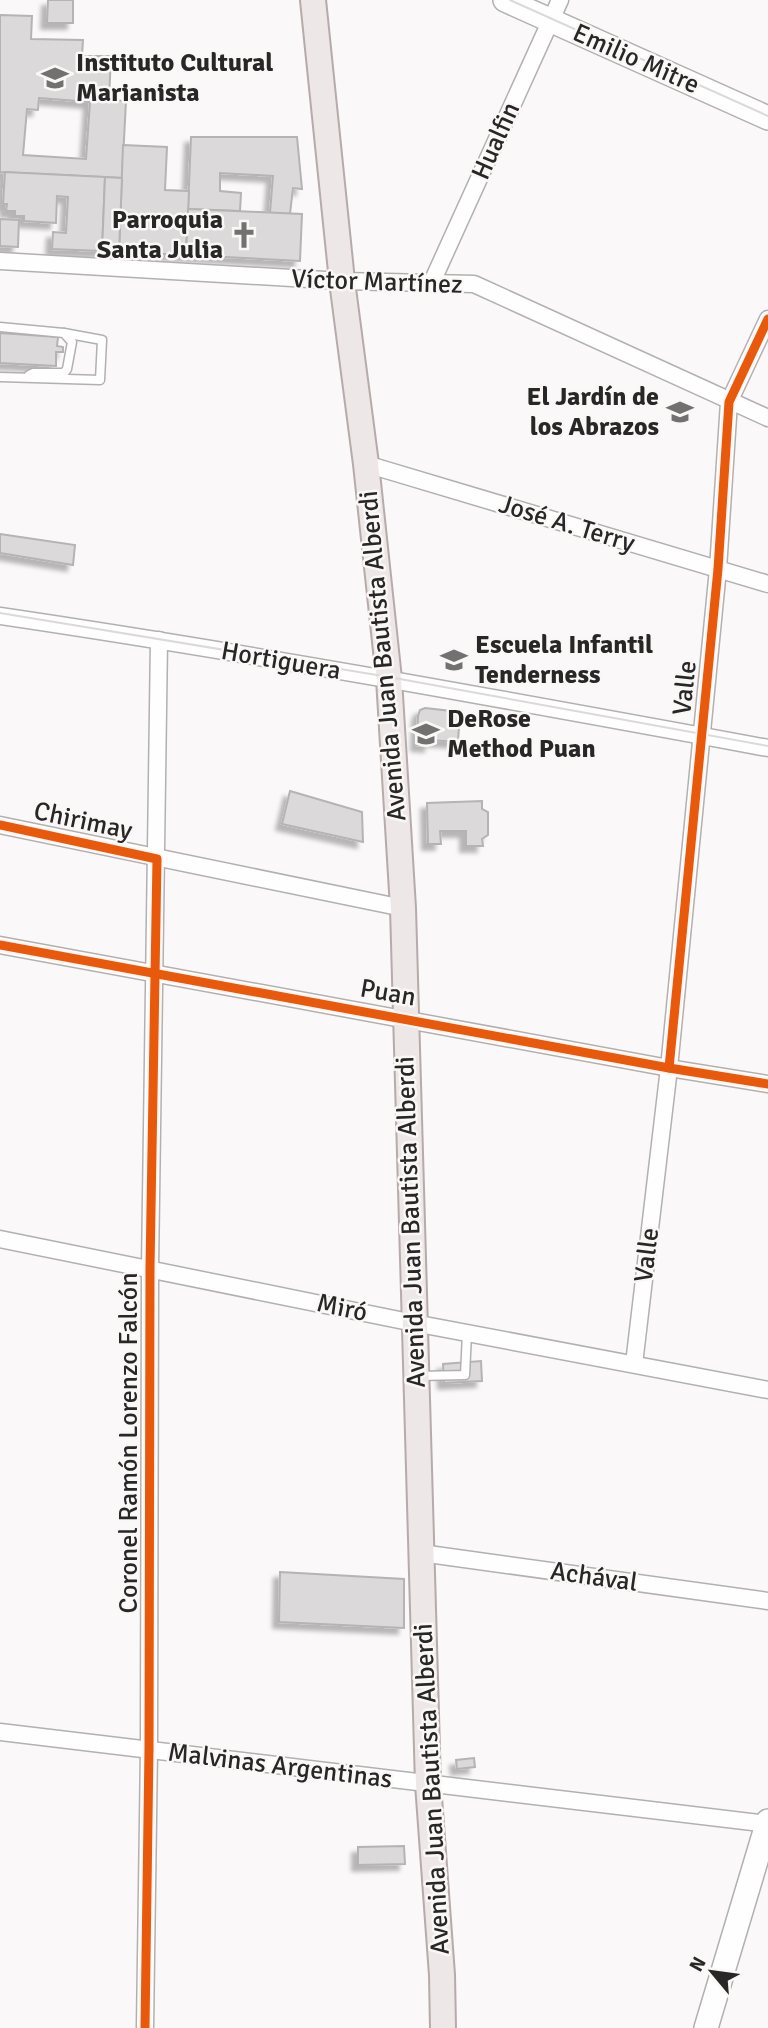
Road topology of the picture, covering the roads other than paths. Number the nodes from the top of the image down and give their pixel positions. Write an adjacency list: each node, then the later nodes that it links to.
1 (313, 0): 6 (main road, Avenida Juan Bautista Alberdi)
2 (505, 0): 3 (street, Emilio Mitre)
3 (555, 10): 4 (street, Emilio Mitre); 7 (street, Hualfin)
4 (768, 118)
5 (0, 261): 6 (street, Víctor Martínez)
6 (342, 281): 7 (street, Víctor Martínez); 15 (main road, Avenida Juan Bautista Alberdi)
7 (432, 282): 13 (street, Víctor Martínez)
8 (768, 319): 13 (street, Valle)
9 (0, 327): 10 (lane)
10 (64, 333): 12 (lane); 12 (lane)
11 (0, 377): 12 (lane)
12 (23, 378)
13 (729, 402): 14 (street, Víctor Martínez); 16 (street, Valle)
14 (768, 418)
15 (366, 464): 16 (street, José A. Terry); 20 (main road, Avenida Juan Bautista Alberdi)
16 (718, 569): 17 (street, José A. Terry); 21 (street, Valle)
17 (768, 584)
18 (0, 616): 19 (street, Hortiguera)
19 (159, 640): 20 (street, Hortiguera); 24 (street, Coronel Ramón Lorenzo Falcón)
20 (389, 679): 21 (street, Hortiguera); 25 (main road, Avenida Juan Bautista Alberdi)
21 (701, 735): 22 (street, Hortiguera); 29 (street, Valle)
22 (768, 748)
23 (0, 825): 24 (street, Chirimay)
24 (157, 859): 25 (street, Chirimay); 27 (street, Coronel Ramón Lorenzo Falcón)
25 (403, 908): 28 (main road, Avenida Juan Bautista Alberdi)
26 (0, 945): 27 (street, Puan)
27 (155, 972): 28 (street, Puan); 32 (street, Coronel Ramón Lorenzo Falcón)
28 (405, 1018): 29 (street, Puan); 33 (main road, Avenida Juan Bautista Alberdi)
29 (669, 1068): 30 (street, Puan); 35 (street, Valle)
30 (768, 1084)
31 (0, 1239): 32 (street, Miró)
32 (150, 1268): 33 (street, Miró); 41 (street, Coronel Ramón Lorenzo Falcón)
33 (414, 1323): 34 (street, Miró); 36 (main road, Avenida Juan Bautista Alberdi)
34 (467, 1333): 35 (street, Miró); 36 (lane)
35 (634, 1364): 37 (street, Miró)
36 (415, 1376): 38 (main road, Avenida Juan Bautista Alberdi)
37 (768, 1390)
38 (421, 1553): 39 (street, Achával); 42 (main road, Avenida Juan Bautista Alberdi)
39 (768, 1601)
40 (0, 1732): 41 (street, Malvinas Argentinas)
41 (149, 1749): 42 (street, Malvinas Argentinas); 44 (street, Coronel Ramón Lorenzo Falcón)
42 (428, 1784): 43 (street, Malvinas Argentinas); 45 (main road, Avenida Juan Bautista Alberdi)
43 (768, 1823): 46 (street)
44 (145, 2028)
45 (443, 2028)
46 (706, 2028)

